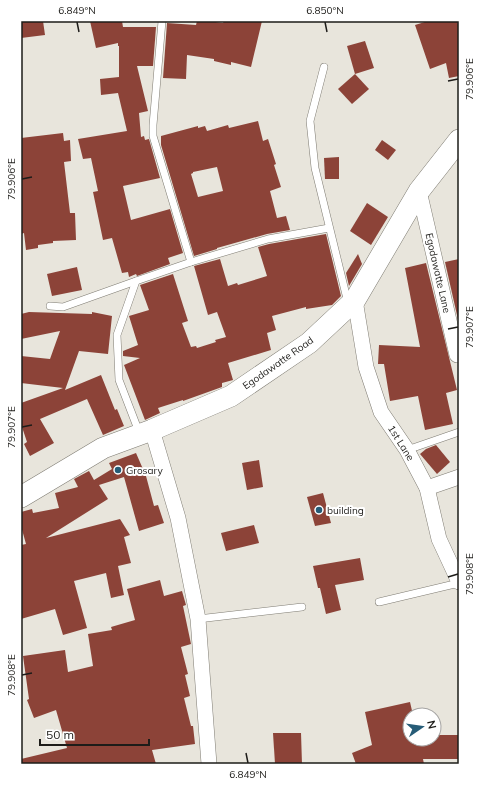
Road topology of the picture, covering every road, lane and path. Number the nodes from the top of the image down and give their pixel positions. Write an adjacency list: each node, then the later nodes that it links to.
1 (162, 21): 6 (lane)
2 (324, 67): 5 (lane)
3 (459, 140): 4 (street, Egodawatte Road)
4 (420, 191): 8 (street, Egodawatte Road); 10 (street, Egodawatte Lane)
5 (329, 228): 6 (lane); 8 (lane)
6 (191, 262): 7 (lane)
7 (136, 281): 9 (lane); 11 (lane)
8 (352, 303): 11 (street, Egodawatte Road); 13 (street, 1st Lane)
9 (50, 306)
10 (457, 355)
11 (146, 432): 16 (street, Egodawatte Road); 20 (street)
12 (459, 432): 13 (lane)
13 (407, 450): 15 (street, 1st Lane)
14 (459, 478): 15 (street)
15 (427, 488): 17 (street, 1st Lane)
16 (21, 498)
17 (459, 582): 18 (lane)
18 (379, 602)
19 (302, 607): 20 (lane)
20 (198, 619): 21 (street)
21 (209, 764)

